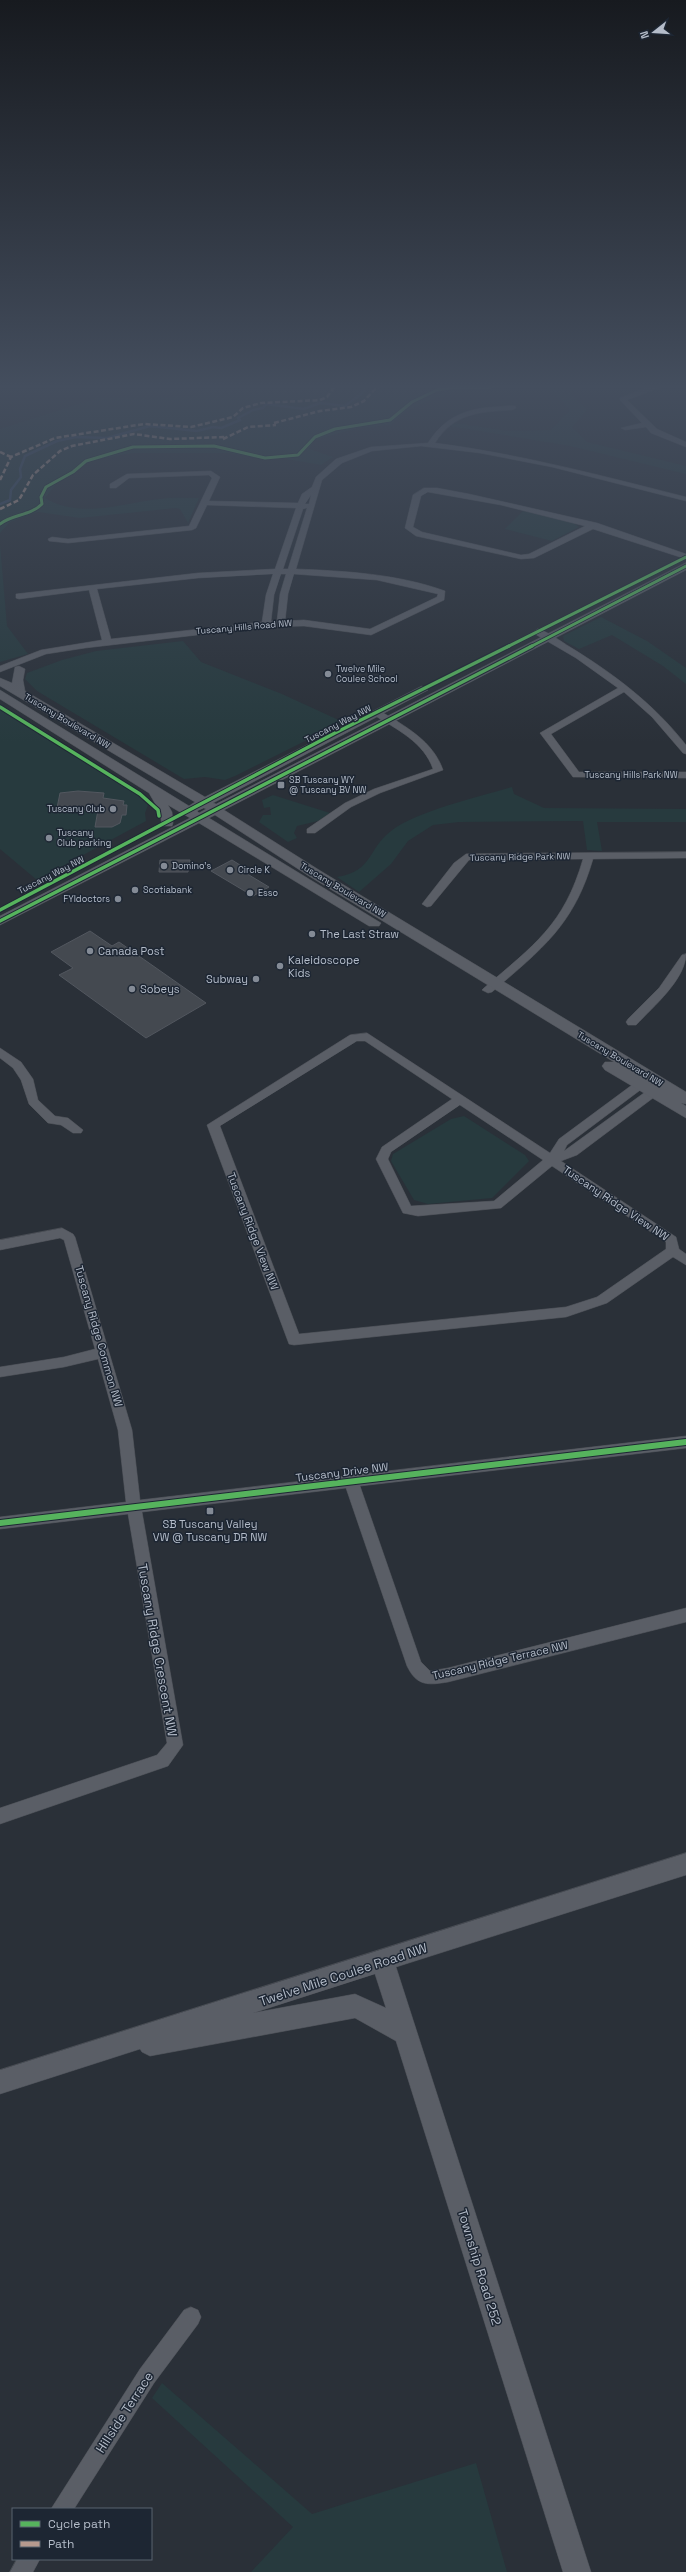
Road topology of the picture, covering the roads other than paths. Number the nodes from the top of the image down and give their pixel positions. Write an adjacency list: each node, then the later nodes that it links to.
1 (205, 503): 6 (street); 9 (street)
2 (302, 503): 6 (street)
3 (312, 503): 7 (street)
4 (415, 503): 8 (street)
5 (507, 503): 8 (street)
6 (300, 507): 7 (street); 12 (street)
7 (311, 508): 13 (street)
8 (594, 525): 10 (street)
9 (52, 539)
10 (686, 557): 18 (street, Tuscany Way NW)
11 (686, 566): 18 (street, Tuscany Way NW)
12 (278, 570): 13 (street, Tuscany Hills Road NW); 14 (street, Tuscany Hills Road NW); 17 (street)
13 (290, 570): 16 (street); 16 (street, Tuscany Hills Road NW)
14 (93, 588): 15 (street, Tuscany Hills Road NW); 19 (street)
15 (19, 596)
16 (281, 623): 17 (street, Tuscany Hills Road NW)
17 (266, 624): 19 (street, Tuscany Hills Road NW)
18 (539, 638): 25 (street); 28 (street, Tuscany Way NW); 29 (street, Tuscany Way NW)
19 (107, 642): 20 (street, Tuscany Hills Road NW)
20 (60, 650): 21 (street, Tuscany Hills Road NW); 22 (street, Tuscany Hills Road NW)
21 (0, 669)
22 (19, 669): 23 (street, Tuscany Hills Road NW); 26 (street)
23 (0, 677)
24 (0, 681): 26 (street, Tuscany Boulevard NW)
25 (624, 688): 30 (street); 31 (street, Tuscany Hills Park NW)
26 (20, 693): 34 (street, Tuscany Boulevard NW)
27 (0, 694): 33 (street, Tuscany Boulevard NW)
28 (377, 713): 29 (street); 32 (street, Tuscany Way NW)
29 (388, 720): 35 (street, Tuscany Way NW); 42 (street)
30 (686, 751)
31 (686, 775)
32 (237, 785): 34 (street); 36 (street, Tuscany Way NW)
33 (152, 789): 38 (street, Tuscany Boulevard NW); 40 (street)
34 (186, 791): 36 (street, Tuscany Boulevard NW)
35 (235, 800): 37 (street, Tuscany Way NW); 44 (street)
36 (203, 803): 37 (street, Tuscany Boulevard NW); 38 (street, Tuscany Way NW)
37 (215, 810): 39 (street, Tuscany Way NW); 44 (street, Tuscany Boulevard NW)
38 (189, 811): 39 (street, Tuscany Boulevard NW); 40 (street, Tuscany Way NW)
39 (201, 818): 41 (street, Tuscany Boulevard NW); 43 (street, Tuscany Way NW)
40 (167, 823): 48 (street, Tuscany Way NW)
41 (221, 829): 43 (street); 51 (street, Tuscany Boulevard NW)
42 (311, 831)
43 (166, 836): 49 (street, Tuscany Way NW)
44 (267, 844): 51 (street, Tuscany Boulevard NW)
45 (686, 855): 46 (street, Tuscany Ridge Park NW)
46 (589, 856): 47 (street, Tuscany Ridge Park NW); 51 (street)
47 (427, 904)
48 (0, 910)
49 (0, 921)
50 (686, 957): 52 (street)
51 (492, 987): 54 (street, Tuscany Boulevard NW); 55 (street, Tuscany Boulevard NW)
52 (632, 1022)
53 (0, 1052): 59 (street)
54 (640, 1085): 55 (street, Tuscany Boulevard NW); 60 (street, Tuscany Ridge View NW)
55 (654, 1087): 56 (street, Tuscany Boulevard NW); 58 (street, Tuscany Boulevard NW); 60 (street, Tuscany Ridge View NW)
56 (686, 1099)
57 (459, 1100): 60 (street, Tuscany Ridge View NW); 60 (street); 62 (street, Tuscany Ridge View NW)
58 (686, 1113)
59 (77, 1130)
60 (552, 1159): 62 (street, Tuscany Ridge View NW)
61 (0, 1245): 64 (street, Tuscany Ridge Common NW)
62 (673, 1251): 63 (street, Tuscany Ridge View NW)
63 (686, 1260)
64 (104, 1352): 65 (street); 68 (street, Tuscany Ridge Common NW)
65 (0, 1372)
66 (686, 1442): 67 (street, Tuscany Drive NW)
67 (351, 1481): 68 (street, Tuscany Drive NW); 70 (street, Tuscany Ridge Terrace NW)
68 (134, 1508): 69 (street, Tuscany Drive NW); 71 (street, Tuscany Ridge Crescent NW)
69 (0, 1523)
70 (686, 1615)
71 (0, 1816)
72 (686, 1864): 73 (street, Twelve Mile Coulee Road NW)
73 (383, 1962): 74 (street, Township Road 252); 75 (street, Twelve Mile Coulee Road NW)
74 (407, 2034): 75 (street); 81 (street, Township Road 252)
75 (79, 2058): 76 (street, Twelve Mile Coulee Road NW)
76 (0, 2082)
77 (192, 2318): 78 (street, Hillside Terrace)
78 (63, 2508)
79 (28, 2560): 80 (street)
80 (21, 2572)
81 (577, 2572)

